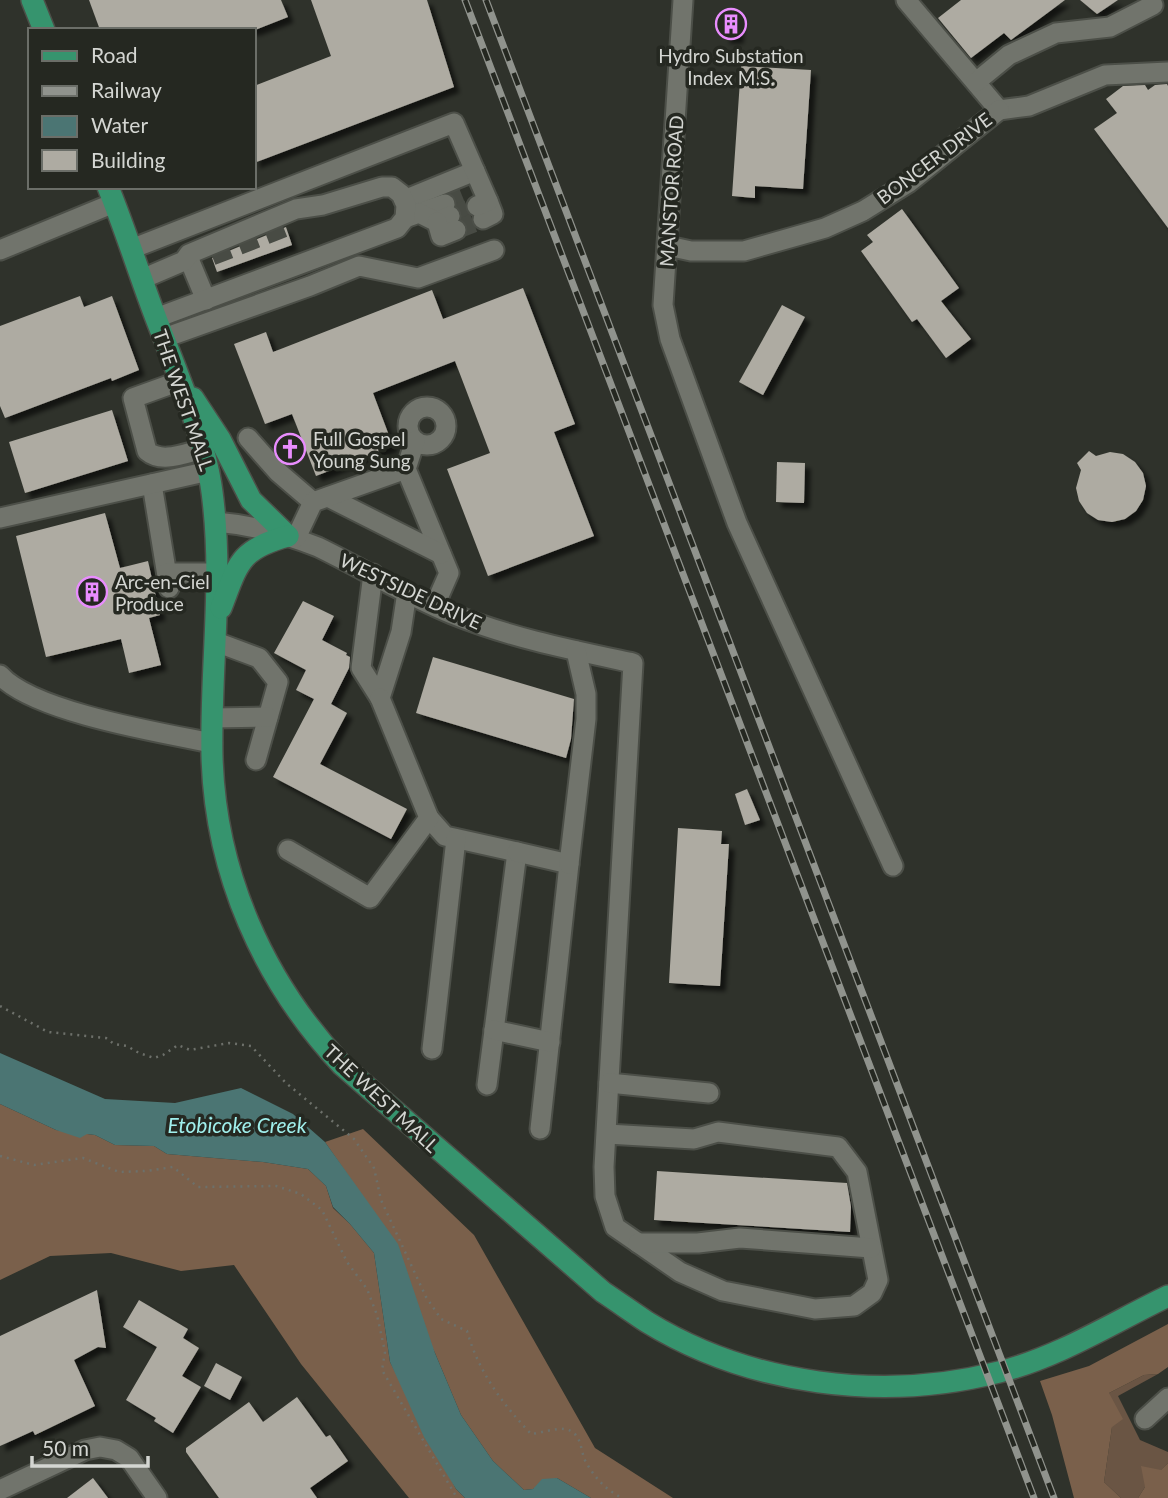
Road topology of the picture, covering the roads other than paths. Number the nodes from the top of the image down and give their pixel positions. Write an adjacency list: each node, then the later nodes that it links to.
1 (33, 0): 5 (main road)
2 (683, 0): 13 (street, MANSTOR ROAD)
3 (906, 0): 7 (street)
4 (1153, 5): 7 (street)
5 (43, 28)
6 (1168, 72): 8 (street)
7 (976, 82): 8 (street)
8 (999, 110): 13 (street, BONCER DRIVE)
9 (111, 195): 14 (main road, THE WEST MALL); 15 (street)
10 (323, 205): 11 (street); 12 (street); 18 (street)
11 (431, 215): 14 (street); 20 (street)
12 (286, 227)
13 (668, 246): 52 (street, MANSTOR ROAD)
14 (131, 249): 19 (main road, THE WEST MALL)
15 (0, 250)
16 (494, 250): 21 (street)
17 (212, 256): 18 (street)
18 (187, 263): 19 (street); 20 (street)
19 (142, 279): 21 (main road, THE WEST MALL)
20 (206, 300): 21 (street)
21 (160, 328): 22 (main road, THE WEST MALL)
22 (179, 378): 25 (main road, THE WEST MALL); 25 (street); 32 (main road)
23 (248, 438): 29 (street)
24 (415, 441): 26 (street)
25 (202, 449): 27 (main road, THE WEST MALL)
26 (406, 469): 29 (street); 33 (street)
27 (209, 471): 28 (street); 31 (main road, THE WEST MALL)
28 (152, 484): 30 (street); 34 (street)
29 (321, 499): 32 (street); 33 (street)
30 (0, 517)
31 (216, 522): 32 (street, WESTSIDE DRIVE); 34 (main road, THE WEST MALL)
32 (292, 537): 35 (street, WESTSIDE DRIVE); 38 (main road)
33 (441, 554): 37 (street)
34 (216, 573): 38 (main road, THE WEST MALL)
35 (373, 574): 36 (street, WESTSIDE DRIVE); 42 (street)
36 (407, 592): 37 (street, WESTSIDE DRIVE); 42 (street)
37 (435, 606): 40 (street, WESTSIDE DRIVE)
38 (217, 619): 39 (main road, THE WEST MALL)
39 (216, 642): 43 (street); 44 (main road, THE WEST MALL)
40 (576, 651): 51 (street); 56 (street, WESTSIDE DRIVE)
41 (0, 675): 45 (street)
42 (380, 698): 47 (street)
43 (268, 717): 44 (street); 46 (street)
44 (212, 718): 45 (main road, THE WEST MALL)
45 (212, 743): 63 (main road, THE WEST MALL)
46 (256, 760)
47 (429, 818): 48 (street); 49 (street)
48 (456, 839): 50 (street); 55 (street)
49 (288, 850)
50 (517, 852): 51 (street); 53 (street)
51 (569, 864): 54 (street)
52 (893, 866)
53 (494, 1030): 54 (street); 57 (street)
54 (550, 1042): 59 (street)
55 (432, 1049)
56 (609, 1083): 58 (street); 60 (street)
57 (487, 1084)
58 (709, 1093)
59 (540, 1129)
60 (607, 1134): 61 (street); 62 (street)
61 (638, 1243): 62 (street); 62 (street)
62 (871, 1248)
63 (1168, 1296)
64 (1168, 1398): 65 (street)
65 (1145, 1419)
66 (0, 1490): 67 (street)
67 (157, 1498)

